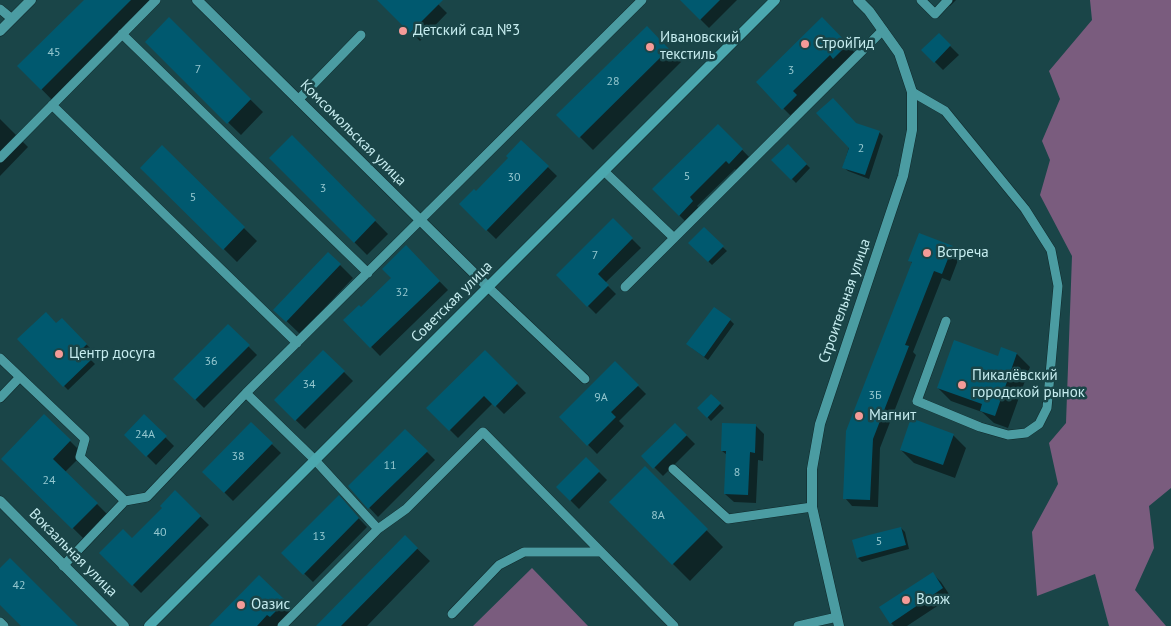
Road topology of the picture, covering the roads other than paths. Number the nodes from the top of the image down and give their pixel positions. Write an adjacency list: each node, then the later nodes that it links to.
1 (30, 0): 10 (street)
2 (156, 0): 13 (lane)
3 (197, 0): 16 (street, Комсомольская улица)
4 (642, 0): 20 (lane)
5 (775, 0): 19 (street, Советская улица)
6 (858, 0): 11 (street, Строительная улица)
7 (921, 0): 8 (lane)
8 (948, 0)
9 (0, 9): 10 (lane)
10 (12, 19): 12 (street)
11 (883, 30): 15 (street, Строительная улица); 21 (lane)
12 (0, 31)
13 (122, 34): 17 (lane); 22 (lane)
14 (361, 35): 16 (lane)
15 (912, 92): 25 (lane); 36 (street, Строительная улица)
16 (298, 100): 20 (street, Комсомольская улица)
17 (52, 105): 18 (lane); 26 (lane)
18 (0, 158)
19 (604, 171): 21 (lane); 23 (street, Советская улица)
20 (421, 221): 22 (lane); 23 (street, Комсомольская улица)
21 (674, 238): 24 (lane)
22 (368, 273): 26 (lane)
23 (488, 287): 29 (lane); 32 (street, Советская улица)
24 (625, 287)
25 (946, 321)
26 (297, 343): 30 (lane)
27 (0, 358): 28 (lane)
28 (20, 378): 31 (lane); 34 (lane)
29 (585, 379)
30 (246, 393): 32 (lane); 34 (lane)
31 (0, 398)
32 (315, 460): 37 (lane); 45 (street, Советская улица)
33 (673, 469): 36 (lane)
34 (124, 501): 39 (lane)
35 (2, 507): 39 (street, Вокзальная улица)
36 (812, 507): 42 (street, Строительная улица)
37 (378, 529): 38 (lane); 46 (lane)
38 (600, 552): 40 (lane); 47 (lane)
39 (63, 566): 44 (street, Вокзальная улица)
40 (452, 614)
41 (0, 622): 43 (lane)
42 (838, 622): 48 (lane)
43 (4, 626)
44 (124, 626)
45 (149, 626)
46 (282, 626)
47 (674, 626)
48 (798, 626)

